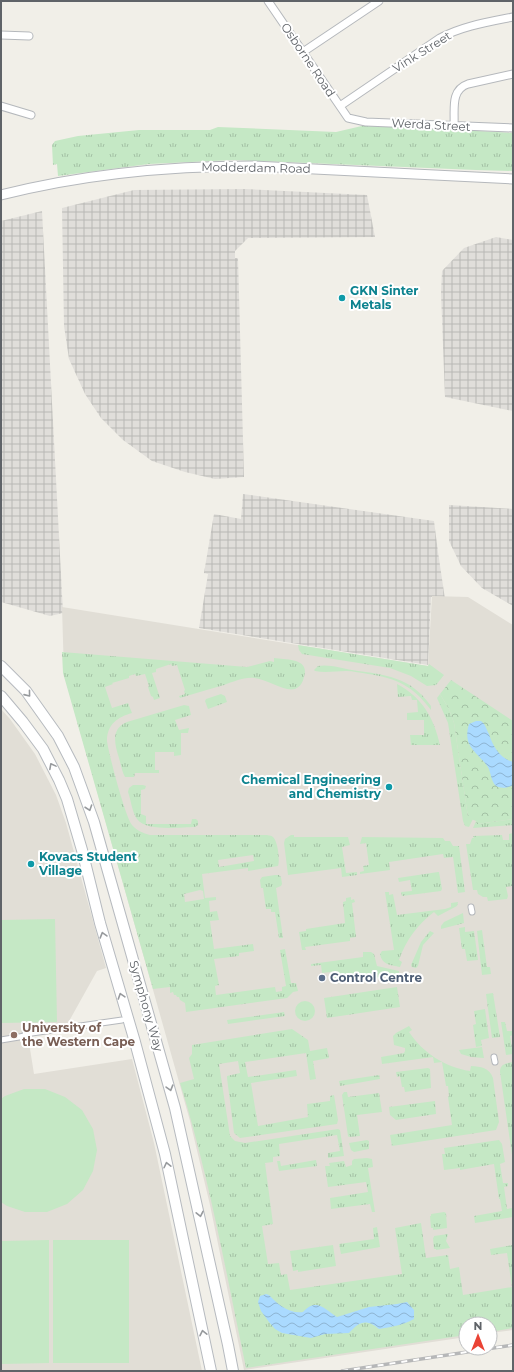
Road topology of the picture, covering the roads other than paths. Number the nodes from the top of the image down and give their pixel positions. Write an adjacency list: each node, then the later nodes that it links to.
1 (268, 1): 6 (street, Osborne Road)
2 (379, 1): 6 (street)
3 (513, 17): 9 (street, Vink Street)
4 (1, 35): 5 (street)
5 (29, 36)
6 (303, 52): 9 (street, Osborne Road)
7 (513, 74): 12 (street)
8 (1, 106): 10 (street)
9 (340, 106): 11 (street, Osborne Road)
10 (31, 115)
11 (348, 118): 12 (street, Werda Street)
12 (454, 126): 13 (street, Werda Street)
13 (513, 128)
14 (513, 179): 15 (street, Modderdam Road)
15 (1, 195)
16 (1, 666): 21 (main road, Symphony Way, one-way to 21)
17 (1, 696): 20 (main road, Symphony Way, one-way to 17)
18 (122, 1020): 19 (street)
19 (1, 1040)
20 (211, 1371)
21 (233, 1371)

